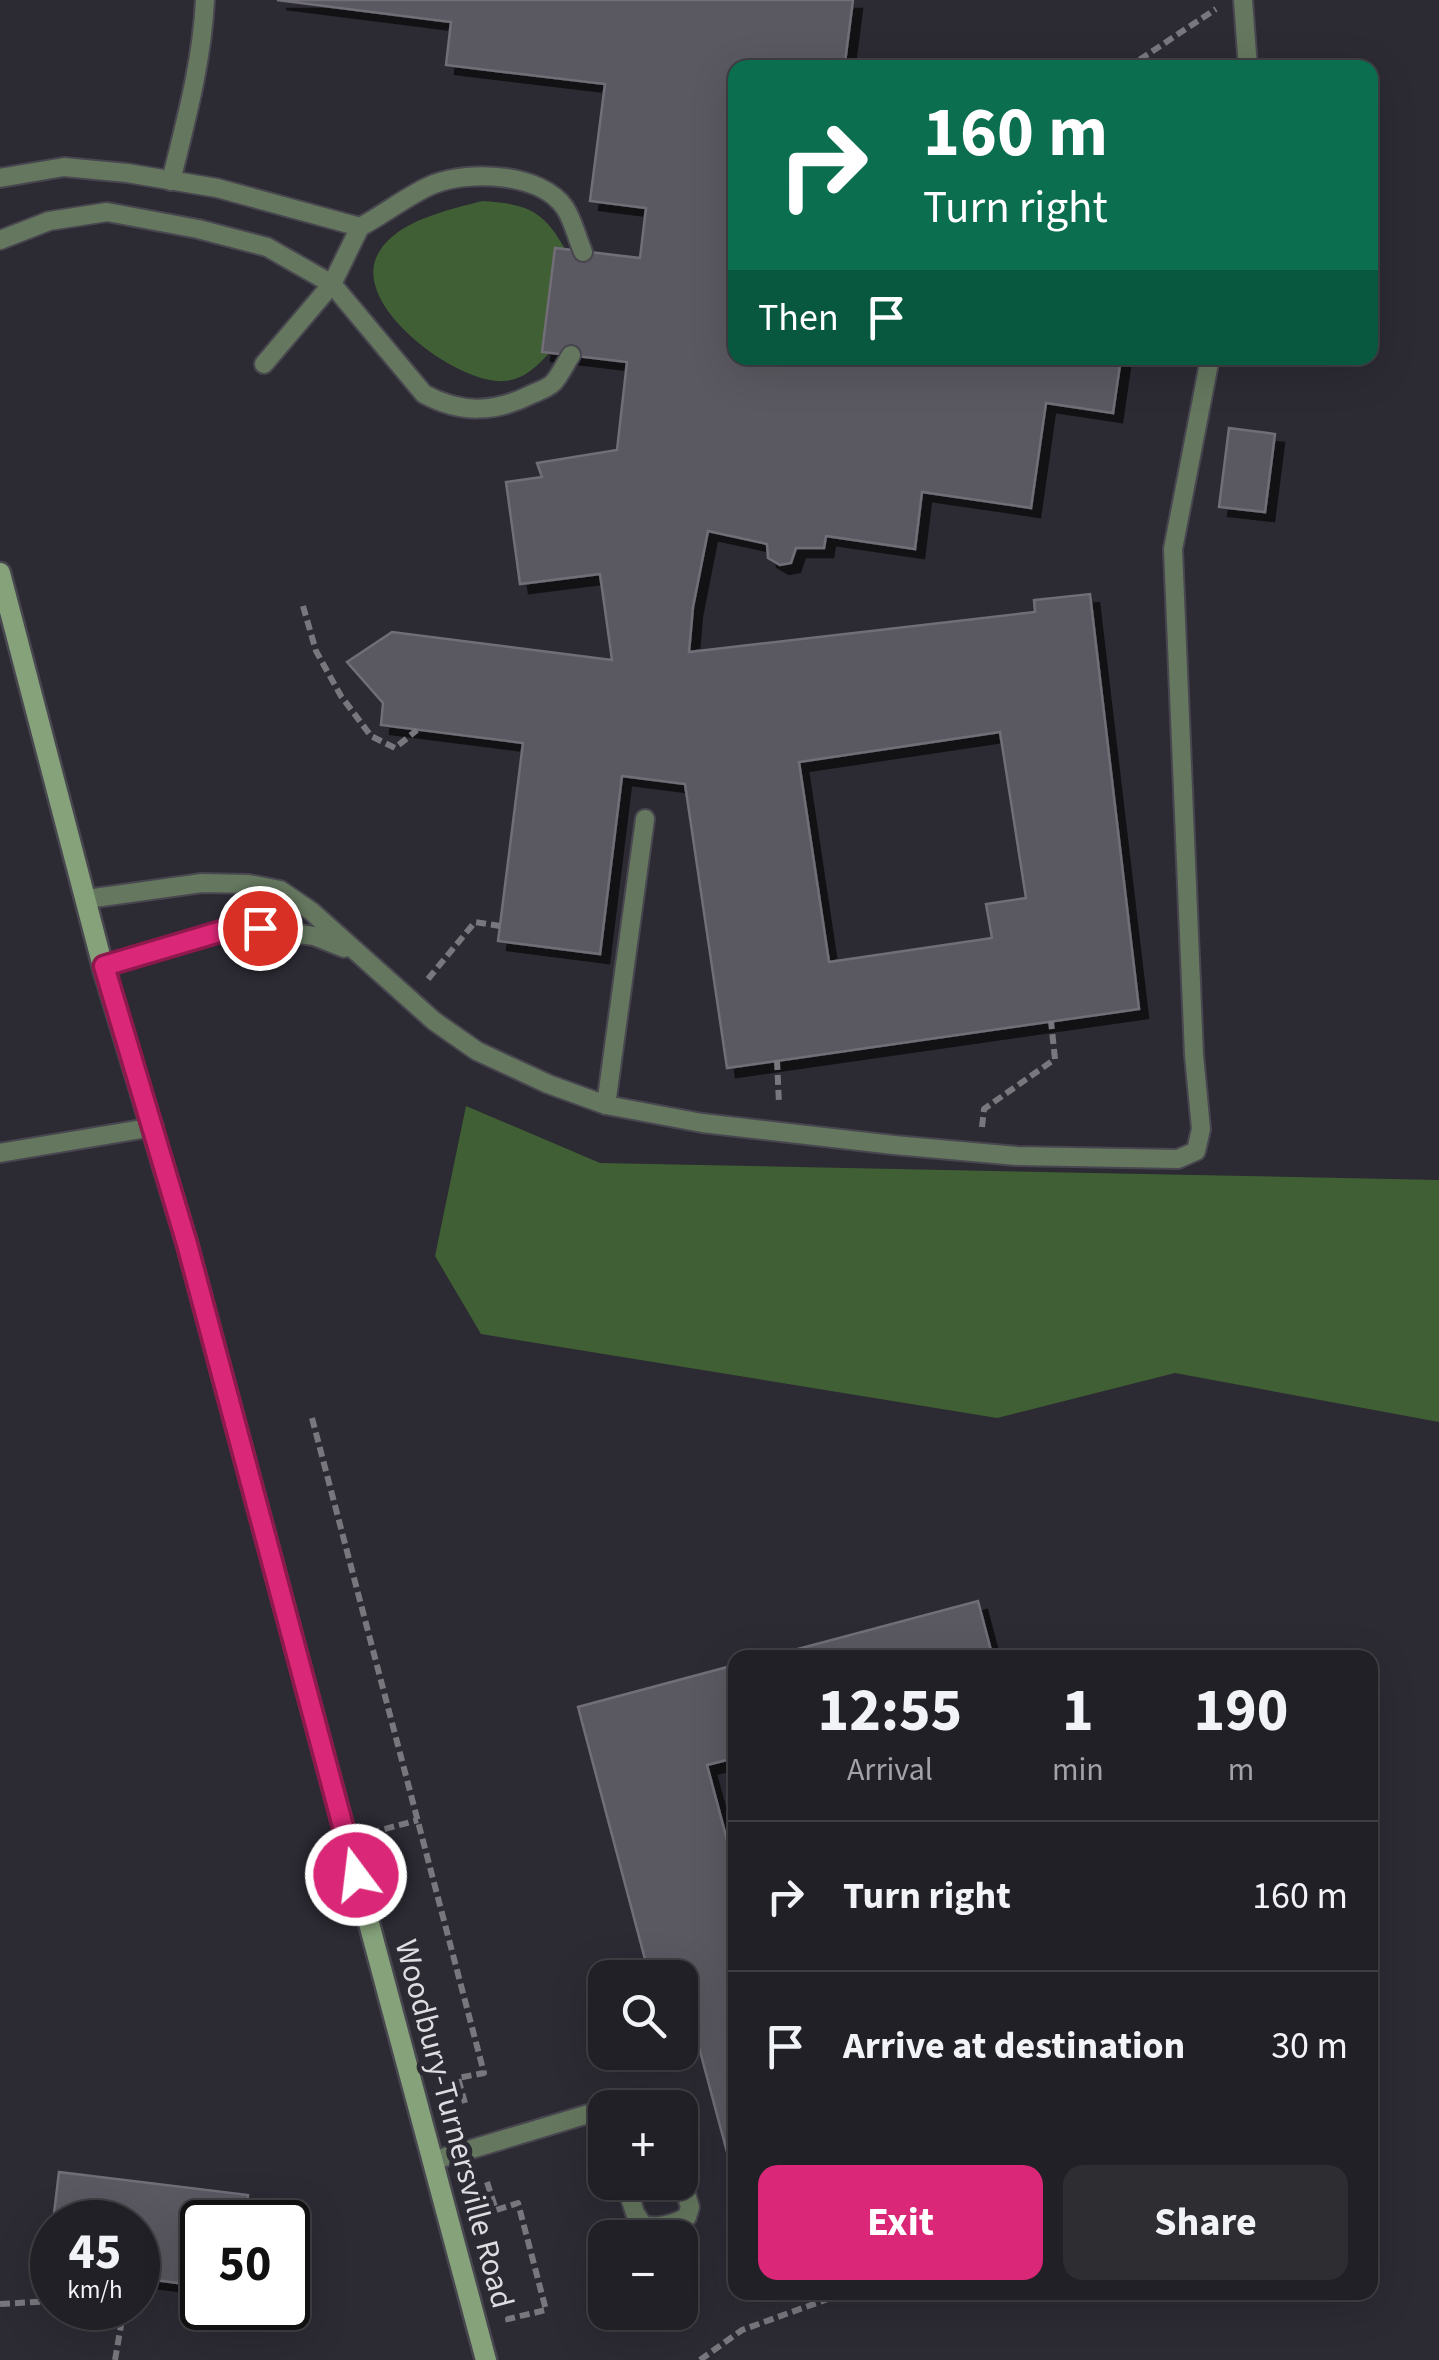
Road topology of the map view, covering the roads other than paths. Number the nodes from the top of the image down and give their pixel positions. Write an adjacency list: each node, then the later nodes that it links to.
1 (205, 0): 5 (lane)
2 (1243, 0): 3 (lane)
3 (1247, 60)
4 (0, 178): 5 (lane)
5 (171, 180): 6 (lane)
6 (360, 227): 8 (lane); 9 (lane)
7 (0, 240): 9 (lane)
8 (583, 252)
9 (332, 284): 10 (lane); 11 (lane)
10 (570, 355)
11 (264, 364)
12 (1209, 365): 18 (lane)
13 (0, 573): 15 (main road, Woodbury-Turnersville Road)
14 (644, 819): 18 (lane)
15 (87, 898): 16 (lane); 17 (main road, Woodbury-Turnersville Road)
16 (352, 951): 17 (lane); 18 (lane)
17 (104, 966): 19 (main road, Woodbury-Turnersville Road)
18 (606, 1105)
19 (154, 1126): 20 (lane); 22 (main road, Woodbury-Turnersville Road)
20 (0, 1153)
21 (588, 2115): 22 (lane)
22 (435, 2160): 25 (main road, Woodbury-Turnersville Road)
23 (631, 2200): 24 (lane)
24 (688, 2200)
25 (486, 2360)

